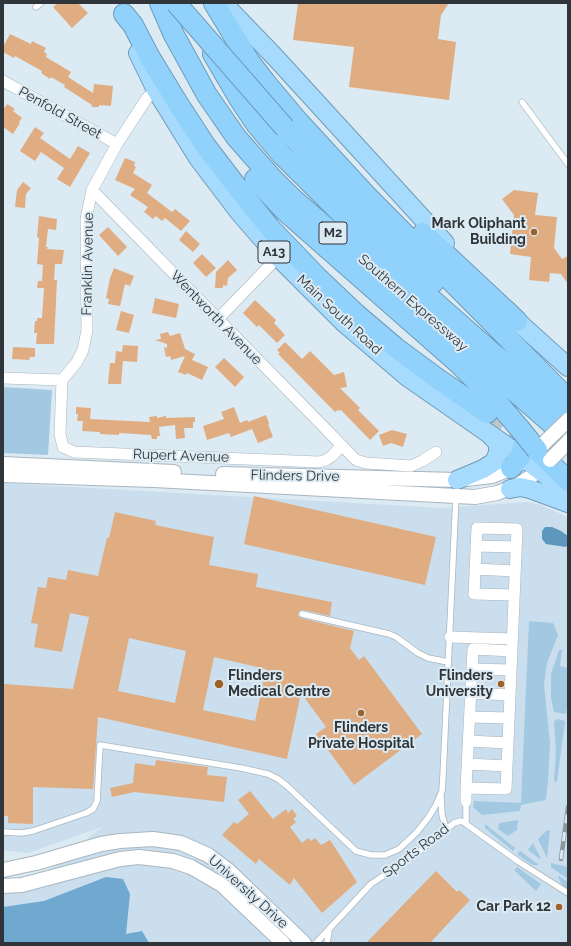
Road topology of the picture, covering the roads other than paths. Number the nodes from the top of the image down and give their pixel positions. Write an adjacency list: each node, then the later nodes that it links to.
1 (166, 3): 18 (highway); 19 (highway, bridge); 19 (highway, Southern Expressway / M2)
2 (189, 3): 19 (highway, Southern Expressway / M2)
3 (214, 3): 19 (highway)
4 (221, 3): 14 (highway); 14 (highway)
5 (121, 8): 7 (highway, Main South Road / A13); 18 (highway)
6 (3, 81): 9 (street, Penfold Street)
7 (156, 90): 9 (street, Franklin Avenue); 12 (highway, Main South Road / A13)
8 (522, 102): 10 (lane)
9 (117, 144): 11 (street, Franklin Avenue)
10 (568, 164)
11 (92, 190): 13 (street, Wentworth Avenue); 17 (street, Franklin Avenue)
12 (278, 258): 13 (street); 20 (highway, Main South Road / A13)
13 (217, 320): 21 (street, Wentworth Avenue)
14 (517, 321): 15 (highway)
15 (568, 367)
16 (3, 378): 17 (street)
17 (62, 380): 24 (street, Rupert Avenue)
18 (492, 408): 23 (highway)
19 (563, 413): 23 (street, Flinders Drive, bridge)
20 (490, 435): 23 (highway, Main South Road / A13); 33 (highway)
21 (341, 446): 24 (street, Rupert Avenue); 25 (street)
22 (436, 452): 25 (street)
23 (539, 455): 31 (highway); 33 (street, Flinders Drive); 34 (street, Flinders Drive); 35 (highway, Main South Road / A13)
24 (277, 460): 29 (street)
25 (356, 460): 30 (street)
26 (3, 464): 27 (street, Flinders Drive)
27 (98, 473): 28 (street, Flinders Drive); 32 (street, Flinders Drive)
28 (3, 475)
29 (280, 476): 30 (street, Flinders Drive); 32 (street, Flinders Drive)
30 (363, 478): 33 (street, Flinders Drive)
31 (568, 481)
32 (235, 484): 33 (street, Flinders Drive)
33 (456, 488): 34 (street, Flinders Drive); 43 (lane)
34 (510, 489): 36 (highway)
35 (568, 492)
36 (568, 503)
37 (476, 546): 38 (street); 38 (street); 39 (street)
38 (516, 547): 40 (street)
39 (475, 569): 40 (street); 41 (street)
40 (515, 571): 41 (street)
41 (514, 595): 44 (street)
42 (302, 614): 46 (lane)
43 (450, 637): 44 (street); 46 (lane)
44 (512, 639): 45 (street)
45 (512, 651): 47 (street); 48 (street)
46 (448, 662): 58 (lane)
47 (472, 669): 48 (street); 49 (street)
48 (511, 670): 50 (street)
49 (471, 693): 50 (street); 51 (street)
50 (510, 695): 52 (street)
51 (470, 717): 52 (street); 53 (street)
52 (509, 718): 54 (street)
53 (469, 741): 54 (street); 55 (street)
54 (508, 743): 56 (street)
55 (468, 764): 56 (street); 57 (street)
56 (507, 766): 57 (street)
57 (466, 788): 59 (street)
58 (442, 791): 61 (lane); 62 (lane)
59 (466, 801): 60 (lane)
60 (466, 824): 61 (lane, Sports Road); 65 (lane, Sports Road)
61 (446, 829): 66 (lane, Sports Road)
62 (3, 832)
63 (3, 870): 68 (street, University Drive)
64 (3, 886): 67 (street, University Drive)
65 (568, 893)
66 (330, 929): 69 (lane, Sports Road); 70 (lane)
67 (283, 943)
68 (304, 943)
69 (316, 943)
70 (327, 943)

